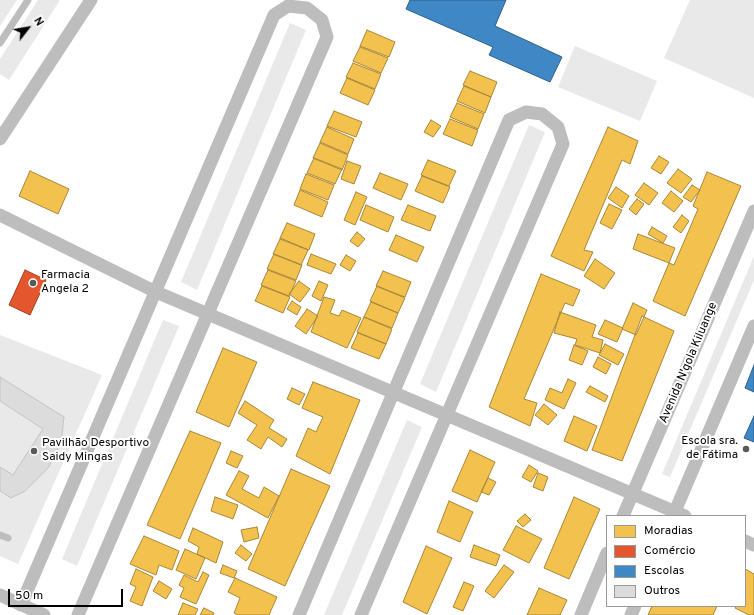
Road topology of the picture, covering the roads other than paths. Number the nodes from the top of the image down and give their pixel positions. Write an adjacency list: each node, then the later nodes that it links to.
1 (28, 0): 3 (lane)
2 (92, 0): 4 (street)
3 (0, 43)
4 (0, 139)
5 (754, 210): 12 (street, Avenida N'gola Kiluange)
6 (0, 215): 7 (street)
7 (156, 292): 8 (street); 8 (street); 19 (street)
8 (209, 315): 10 (street); 21 (street)
9 (754, 326): 14 (street)
10 (394, 393): 11 (street); 11 (street); 22 (street)
11 (447, 416): 12 (street); 23 (street)
12 (633, 494): 13 (street, Avenida N'gola Kiluange); 14 (street)
13 (623, 515)
14 (678, 515)
15 (0, 535): 16 (lane)
16 (8, 538)
17 (606, 555): 24 (street)
18 (0, 595): 19 (street)
19 (22, 605): 20 (street)
20 (44, 615)
21 (78, 615)
22 (299, 615)
23 (361, 615)
24 (581, 615)

